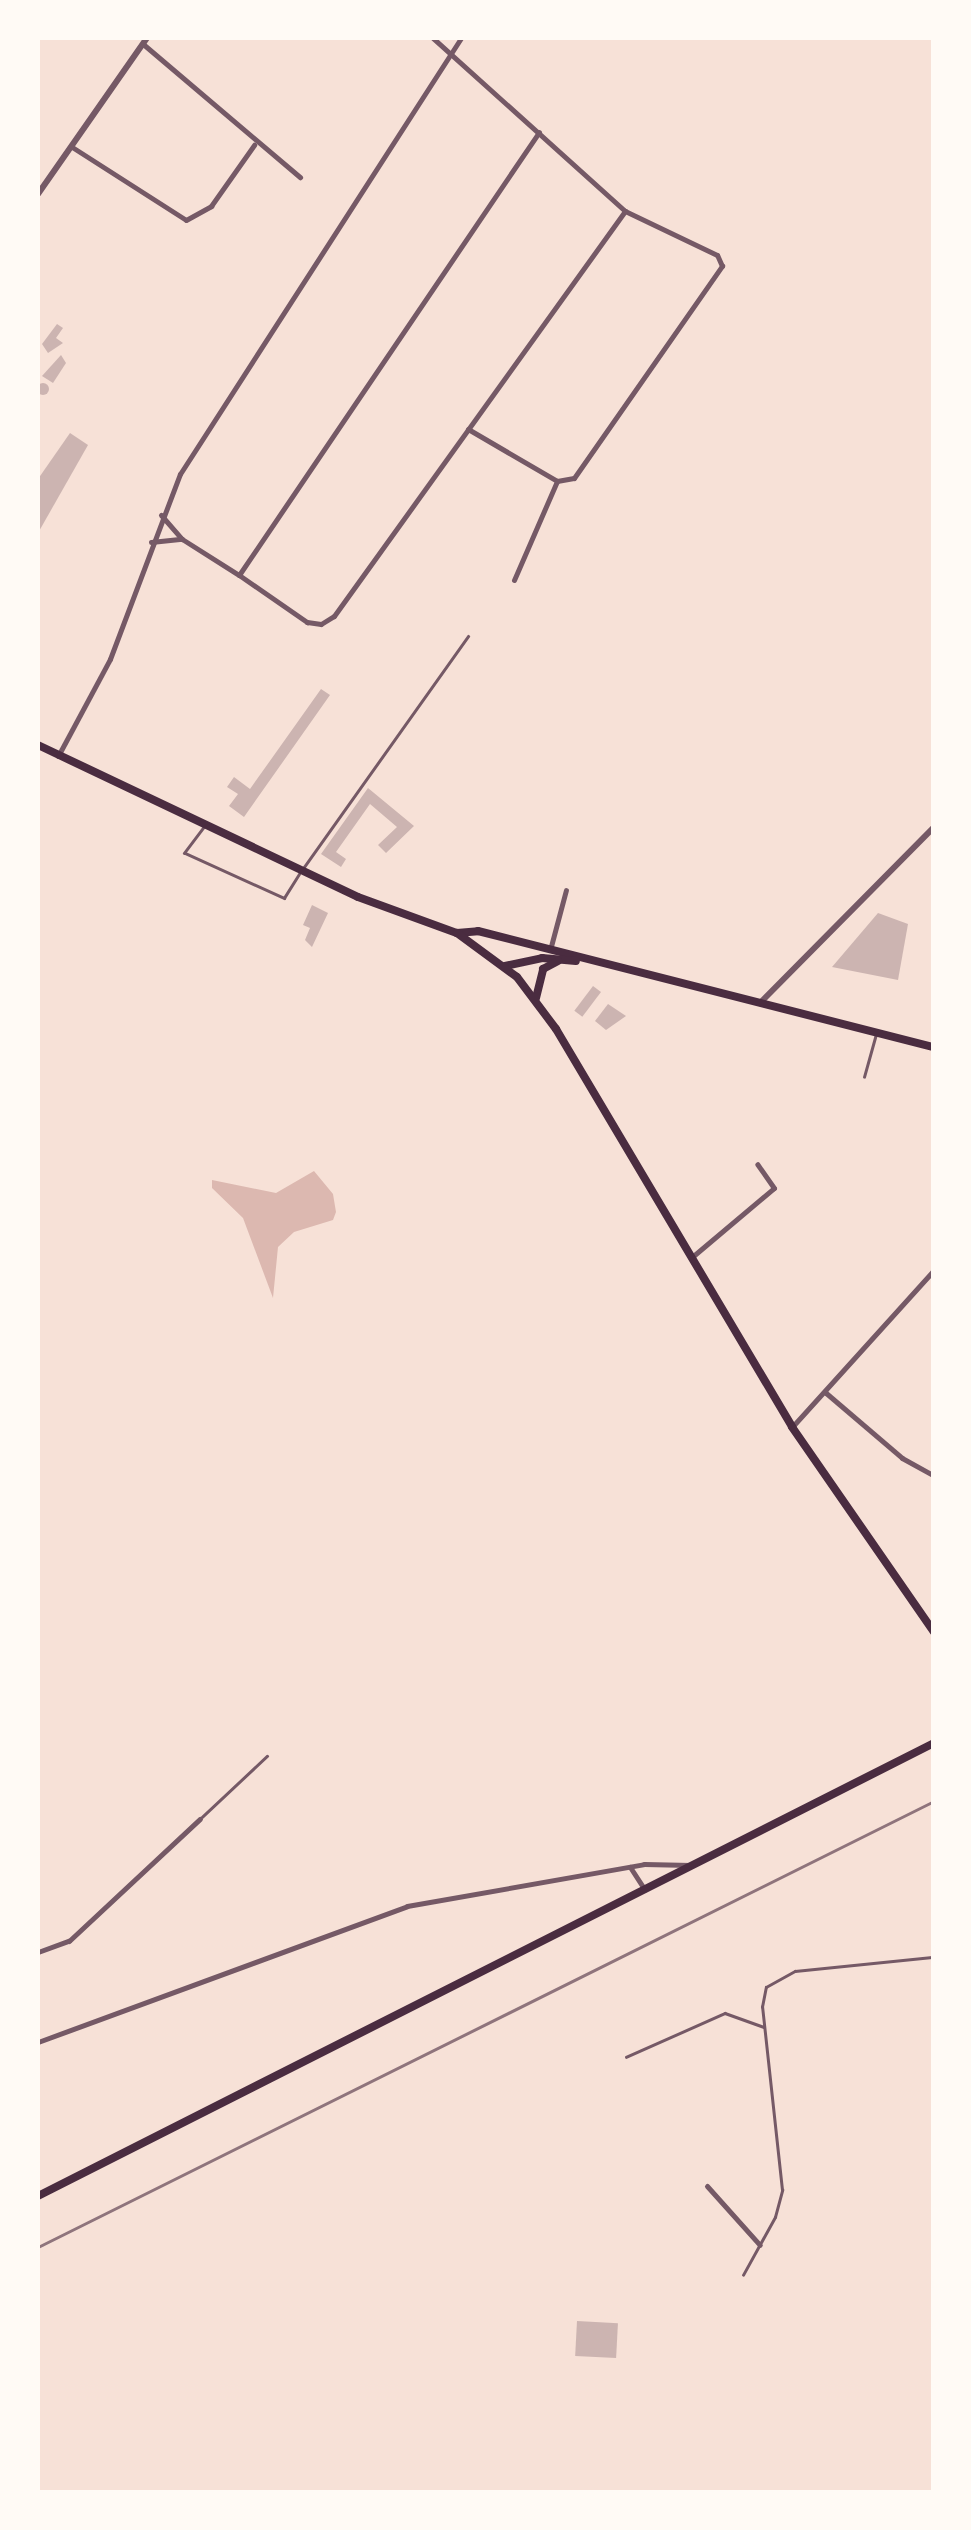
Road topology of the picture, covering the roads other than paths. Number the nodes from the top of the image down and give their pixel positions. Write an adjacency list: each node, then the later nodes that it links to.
1 (433, 38): 4 (street)
2 (460, 38): 4 (street)
3 (145, 41): 6 (street); 7 (street)
4 (452, 56): 5 (street); 13 (street)
5 (539, 132): 10 (street); 16 (street)
6 (254, 145): 7 (street); 8 (street)
7 (72, 147): 9 (street)
8 (300, 177)
9 (38, 194)
10 (625, 211): 11 (street); 12 (street)
11 (468, 429): 12 (street); 16 (street)
12 (558, 481): 17 (street)
13 (161, 515): 14 (street); 15 (street)
14 (182, 539): 15 (street); 16 (street)
15 (152, 542): 20 (street)
16 (239, 575)
17 (514, 580)
18 (468, 636): 23 (lane)
19 (38, 746): 20 (main road)
20 (57, 758): 21 (main road)
21 (205, 826): 23 (main road); 23 (lane)
22 (934, 827): 31 (street)
23 (302, 870): 25 (main road)
24 (566, 890): 26 (street)
25 (457, 933): 26 (main road); 29 (main road)
26 (550, 950): 28 (main road)
27 (558, 961): 28 (main road); 29 (main road); 30 (main road)
28 (585, 962): 31 (main road)
29 (505, 966): 30 (main road)
30 (536, 998): 36 (main road)
31 (760, 1003): 32 (main road)
32 (876, 1032): 33 (main road); 34 (lane)
33 (934, 1047)
34 (864, 1077)
35 (758, 1164): 36 (street)
36 (692, 1258): 39 (main road)
37 (934, 1270): 38 (street)
38 (825, 1392): 39 (street); 40 (street)
39 (792, 1427): 41 (main road)
40 (934, 1476)
41 (934, 1632)
42 (934, 1743): 45 (main road)
43 (267, 1756): 44 (lane)
44 (200, 1819): 48 (street)
45 (695, 1865): 46 (street); 47 (main road)
46 (630, 1867): 47 (street); 51 (street)
47 (645, 1890): 54 (main road)
48 (38, 1952)
49 (934, 1957): 50 (lane)
50 (766, 2028): 52 (lane); 55 (lane)
51 (38, 2042)
52 (626, 2057)
53 (707, 2186): 55 (street)
54 (38, 2196)
55 (760, 2245): 56 (lane)
56 (743, 2275)

